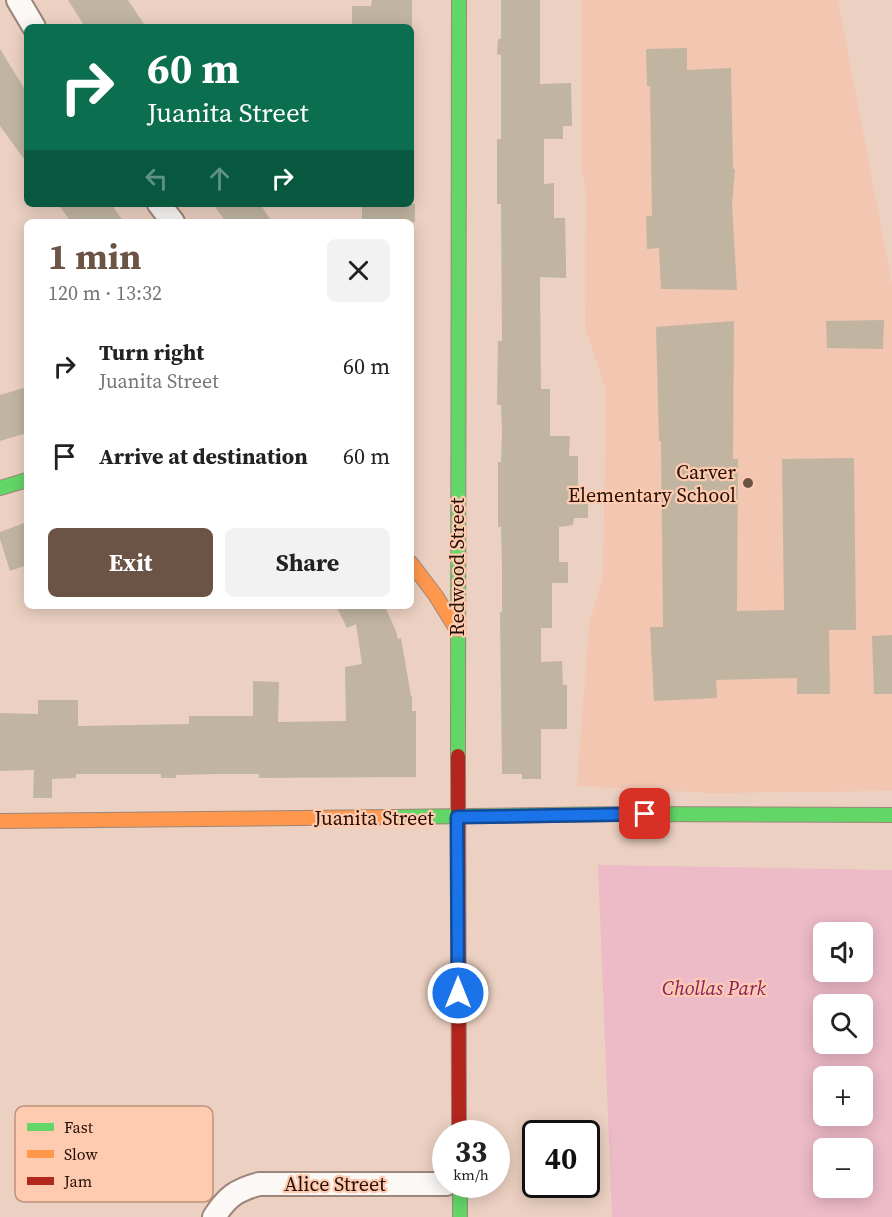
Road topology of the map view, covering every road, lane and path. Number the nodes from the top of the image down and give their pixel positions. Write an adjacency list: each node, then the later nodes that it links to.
1 (18, 0): 3 (street)
2 (459, 0): 9 (street, Redwood Street)
3 (32, 24)
4 (161, 207): 5 (street)
5 (171, 219)
6 (24, 481): 7 (street)
7 (0, 488)
8 (414, 567): 9 (street)
9 (456, 630): 11 (street, Redwood Street)
10 (892, 815): 11 (street, Juanita Street)
11 (457, 817): 12 (street, Juanita Street); 13 (street, Redwood Street)
12 (0, 821)
13 (459, 1120)
14 (432, 1184): 16 (street, Alice Street)
15 (460, 1198): 17 (street)
16 (214, 1217)
17 (460, 1217)

